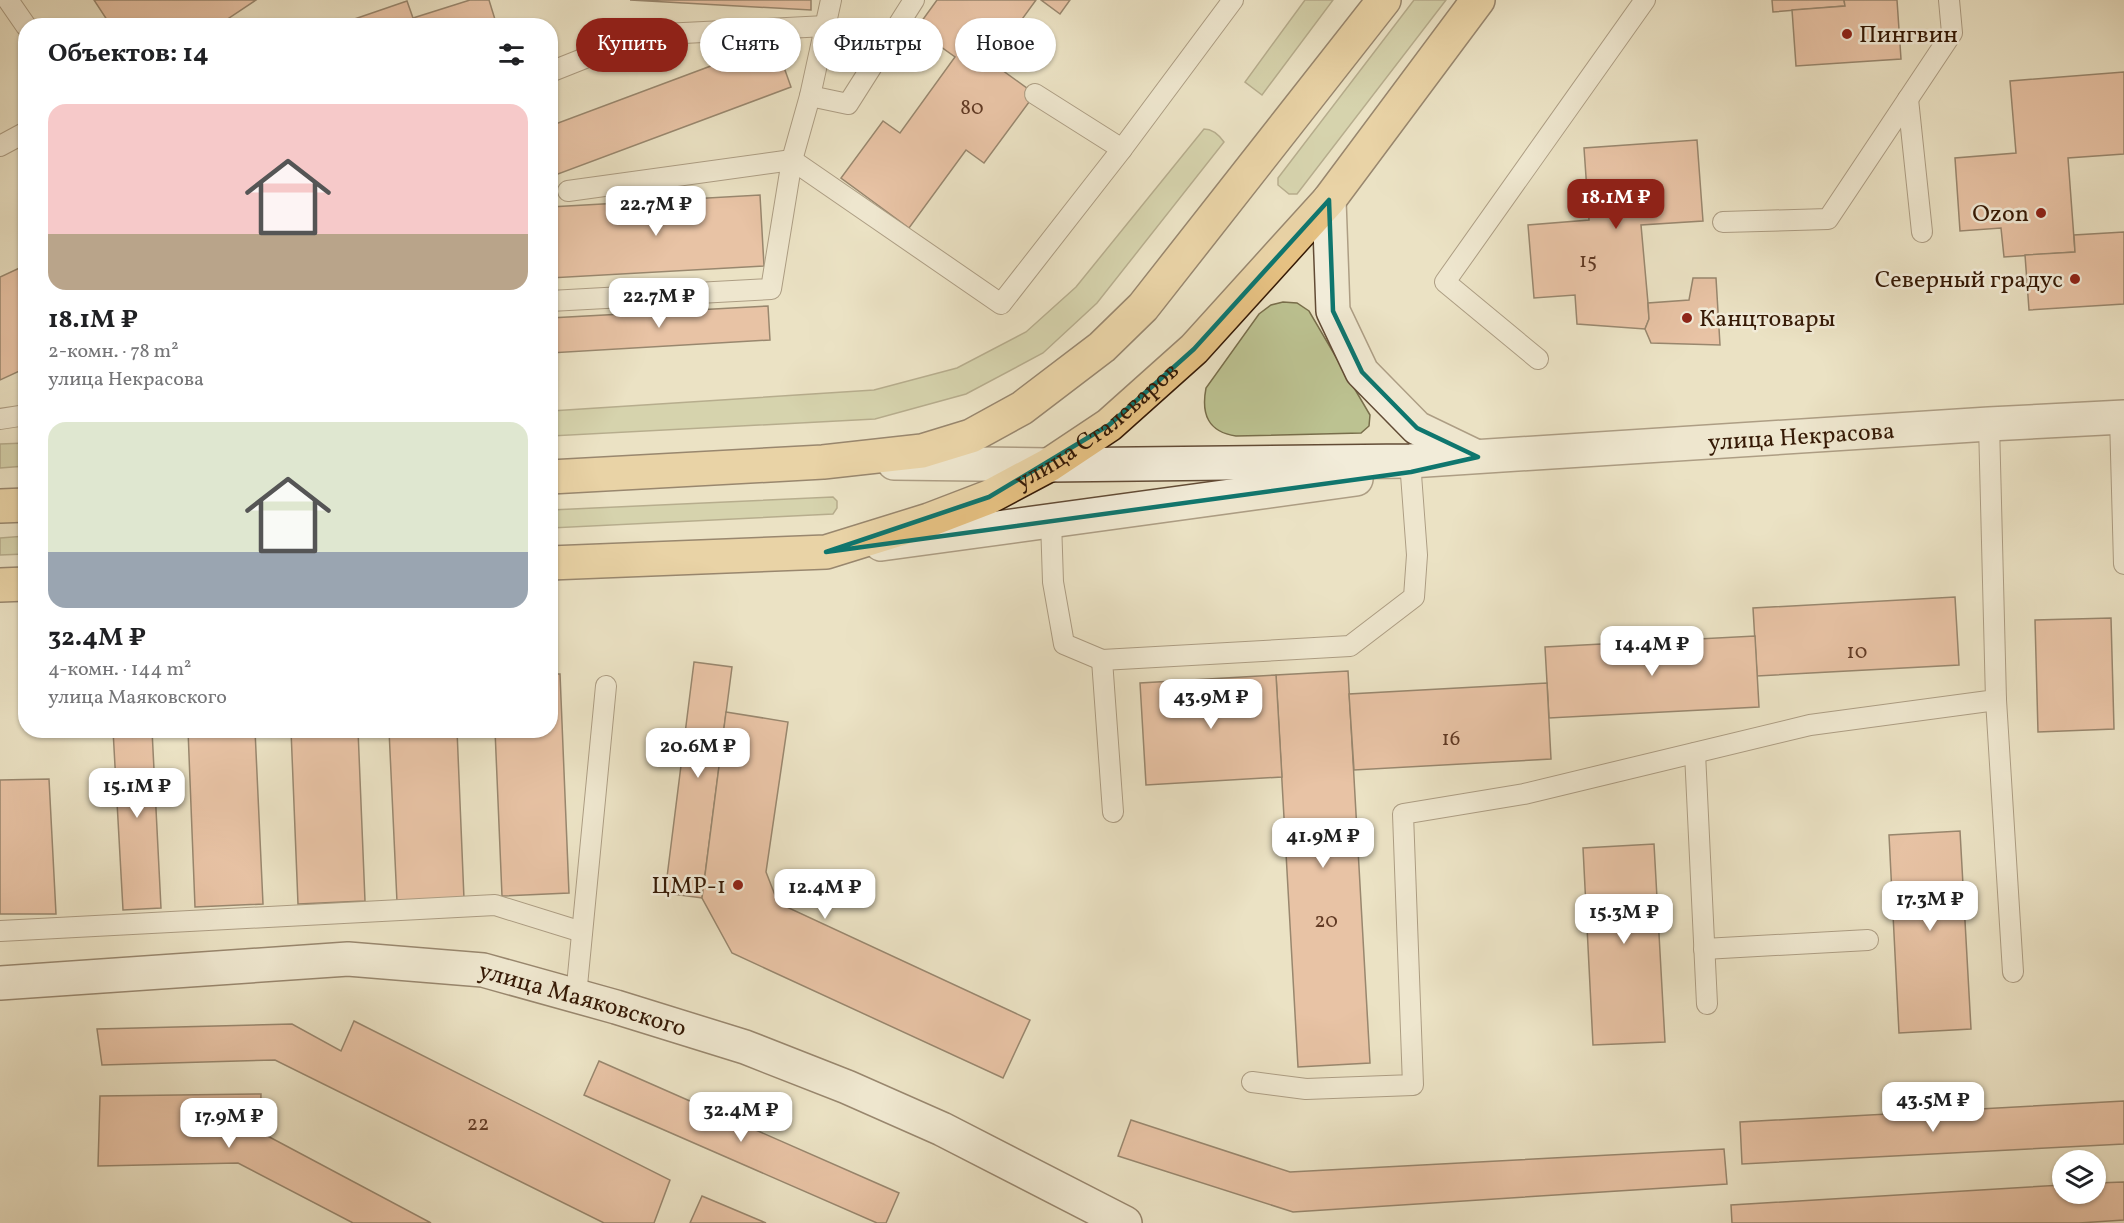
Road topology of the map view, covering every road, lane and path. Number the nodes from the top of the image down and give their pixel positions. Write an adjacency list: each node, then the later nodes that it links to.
1 (8, 0): 9 (lane)
2 (831, 0): 10 (lane)
3 (914, 0): 15 (lane)
4 (1233, 0): 19 (lane)
5 (1384, 0): 32 (main road)
6 (1478, 0): 22 (main road, улица Сталеваров)
7 (1645, 0): 26 (lane)
8 (1948, 0): 16 (lane)
9 (20, 18)
10 (828, 18)
11 (813, 27): 12 (lane)
12 (558, 69)
13 (815, 72): 15 (lane)
14 (1035, 94): 19 (lane)
15 (810, 96): 20 (lane)
16 (1908, 99): 23 (lane); 24 (lane)
17 (18, 136): 18 (lane)
18 (0, 146)
19 (1122, 148): 20 (lane)
20 (792, 160): 21 (lane); 25 (lane)
21 (568, 191)
22 (1329, 200): 31 (street); 33 (main road, улица Сталеваров)
23 (1723, 222)
24 (1922, 232)
25 (558, 301)
26 (1538, 359)
27 (18, 416): 29 (lane)
28 (2122, 417): 30 (street, улица Некрасова); 41 (lane)
29 (0, 419)
30 (1989, 424): 31 (street, улица Некрасова); 46 (lane)
31 (1478, 458): 34 (street, улица Некрасова)
32 (823, 462): 33 (street); 35 (main road)
33 (1049, 465): 34 (street); 39 (main road, улица Сталеваров)
34 (1410, 466): 38 (street); 44 (lane)
35 (558, 477)
36 (18, 505): 37 (main road)
37 (0, 506)
38 (1051, 521): 39 (street); 44 (lane)
39 (826, 552): 40 (main road, улица Сталеваров)
40 (558, 562)
41 (2124, 564)
42 (18, 584): 43 (main road)
43 (0, 585)
44 (1102, 660): 48 (lane)
45 (606, 686): 50 (lane)
46 (1996, 700): 47 (lane); 53 (lane)
47 (1695, 753): 52 (lane); 57 (lane)
48 (1113, 813)
49 (0, 931): 50 (lane)
50 (582, 932): 55 (lane)
51 (1868, 940): 52 (lane)
52 (1704, 949): 56 (lane)
53 (2013, 972)
54 (0, 983): 55 (street, улица Маяковского)
55 (576, 996): 58 (street, улица Маяковского)
56 (1707, 1004)
57 (1252, 1082)
58 (1125, 1223)

